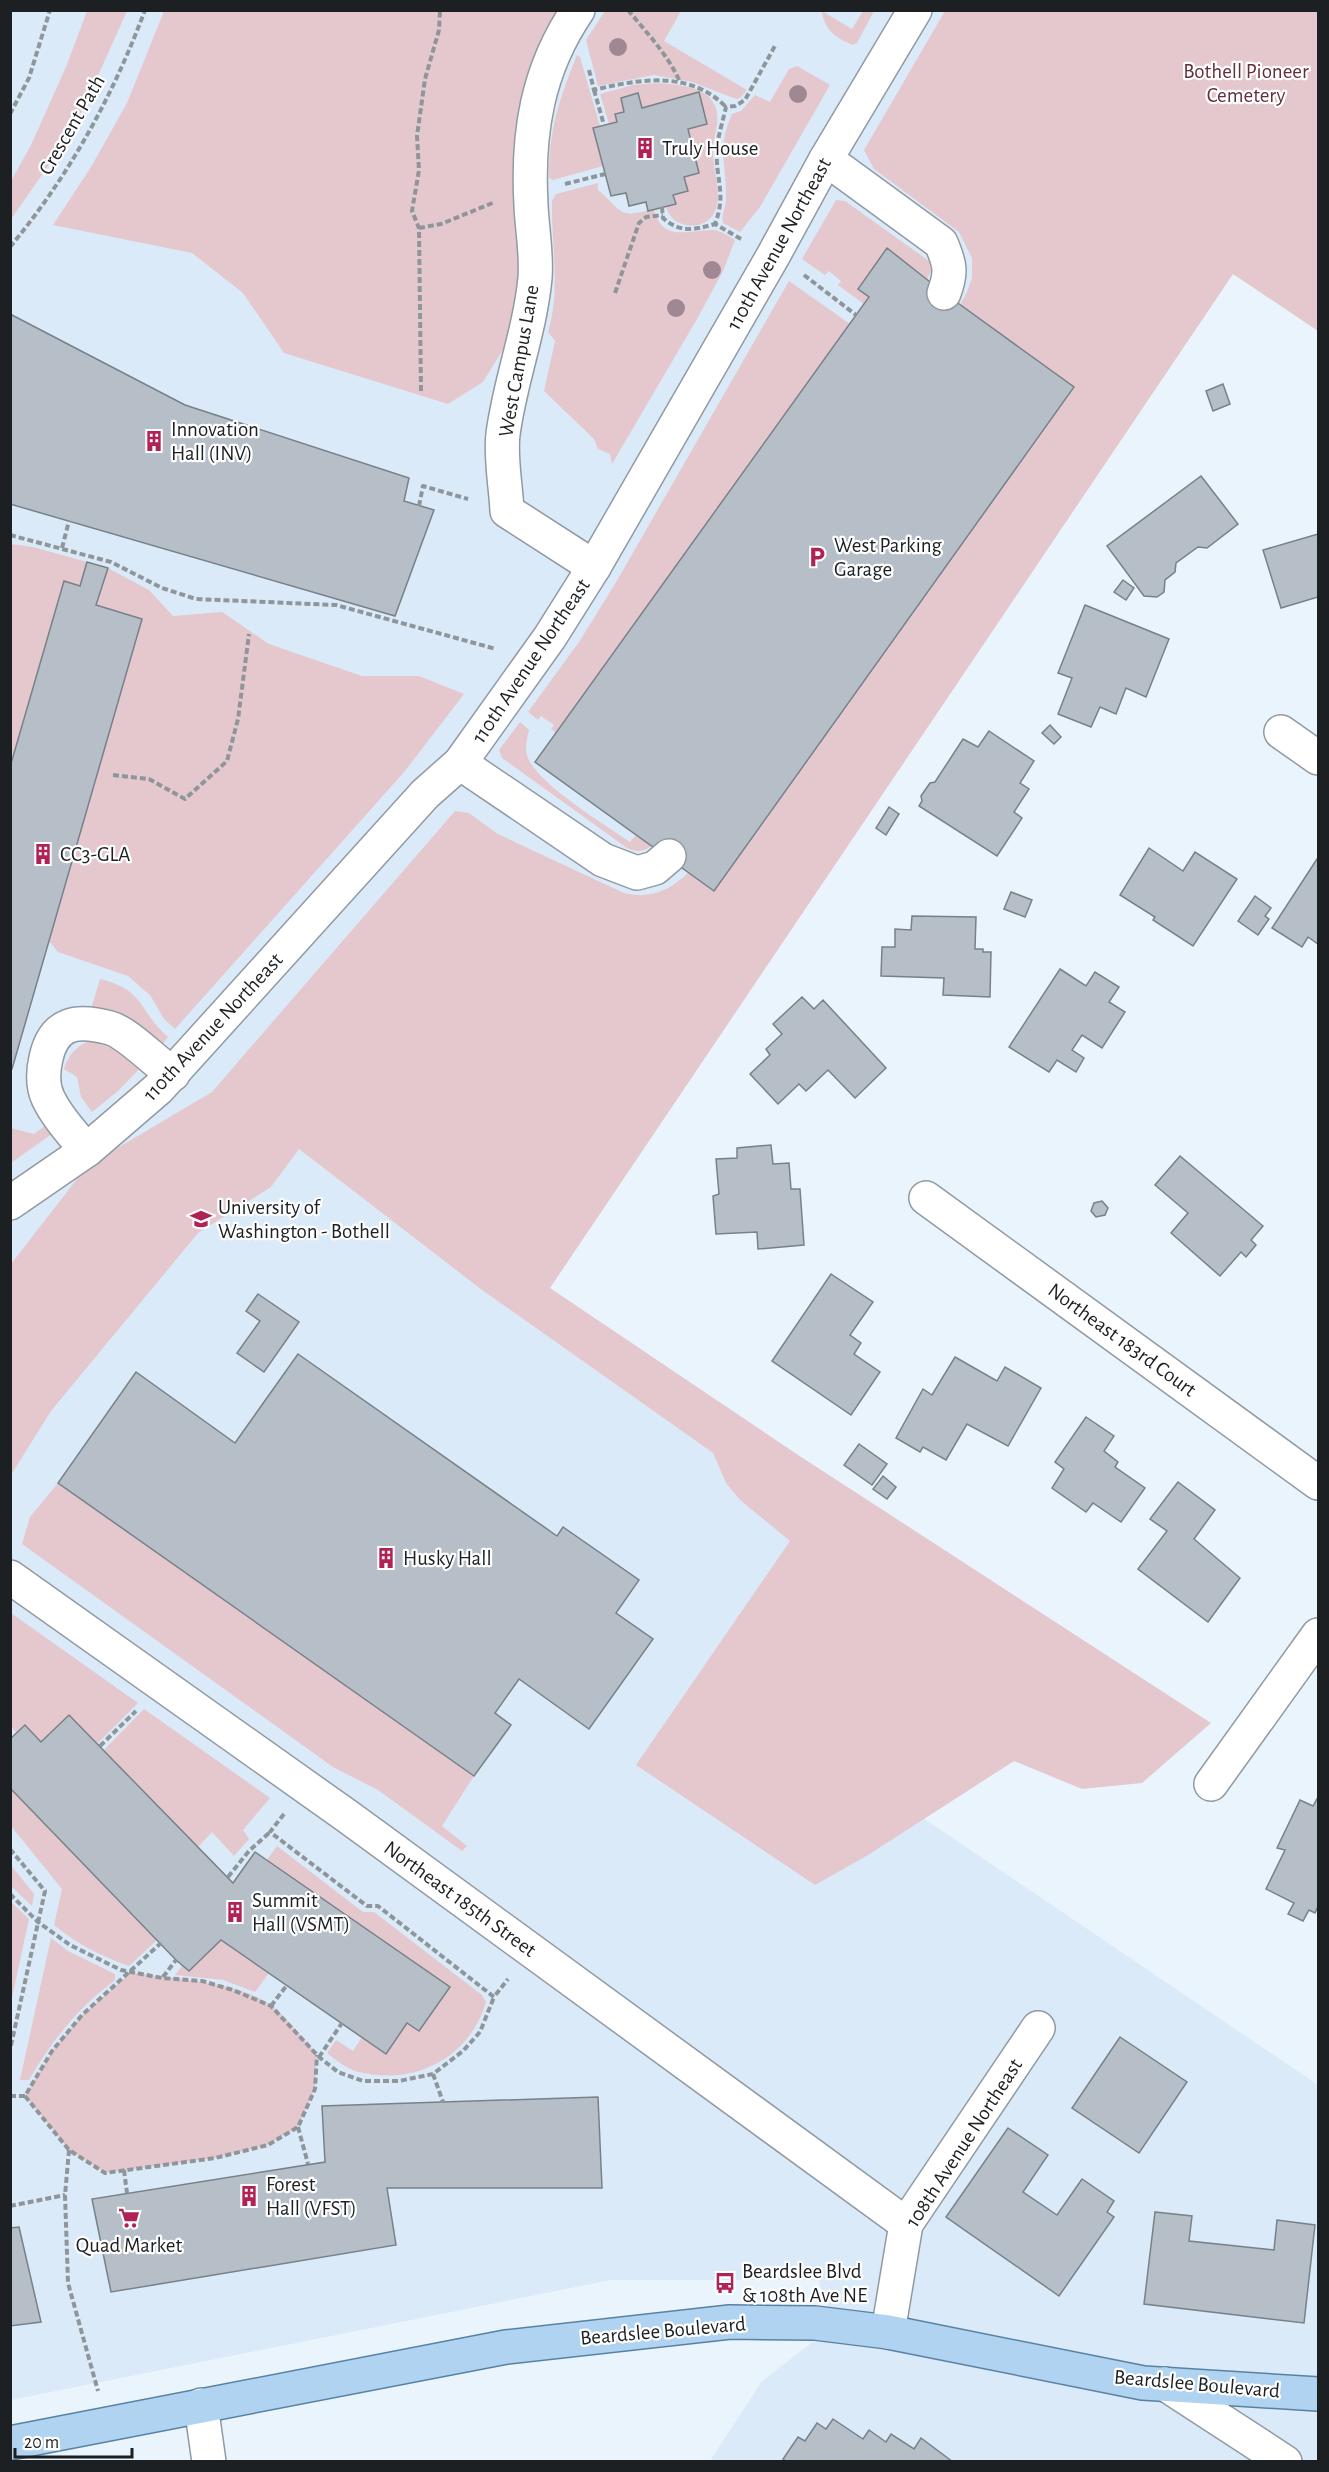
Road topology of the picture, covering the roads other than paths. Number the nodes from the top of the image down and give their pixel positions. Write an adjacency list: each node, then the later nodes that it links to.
1 (578, 10): 5 (street, West Campus Lane)
2 (915, 10): 3 (street, 110th Avenue Northeast)
3 (826, 159): 4 (street); 5 (street, 110th Avenue Northeast)
4 (944, 293)
5 (594, 567): 8 (street, 110th Avenue Northeast)
6 (1281, 732): 7 (street)
7 (1318, 758)
8 (460, 763): 9 (street); 10 (street, 110th Avenue Northeast)
9 (669, 856)
10 (173, 1074): 11 (street, 110th Avenue Northeast); 11 (street)
11 (87, 1150): 13 (street, 110th Avenue Northeast)
12 (926, 1198): 14 (street, Northeast 183rd Court)
13 (10, 1203)
14 (1318, 1483)
15 (10, 1576): 19 (street, Northeast 185th Street)
16 (1318, 1635): 17 (street)
17 (1211, 1785)
18 (1038, 2028): 19 (street, 108th Avenue Northeast)
19 (906, 2224): 20 (street, 108th Avenue Northeast)
20 (888, 2332): 21 (main road, Beardslee Boulevard); 23 (main road, Beardslee Boulevard)
21 (1165, 2384): 22 (main road, Beardslee Boulevard); 26 (street)
22 (1318, 2394)
23 (201, 2405): 24 (main road, Beardslee Boulevard); 25 (street)
24 (10, 2443)
25 (209, 2462)
26 (1285, 2462)

